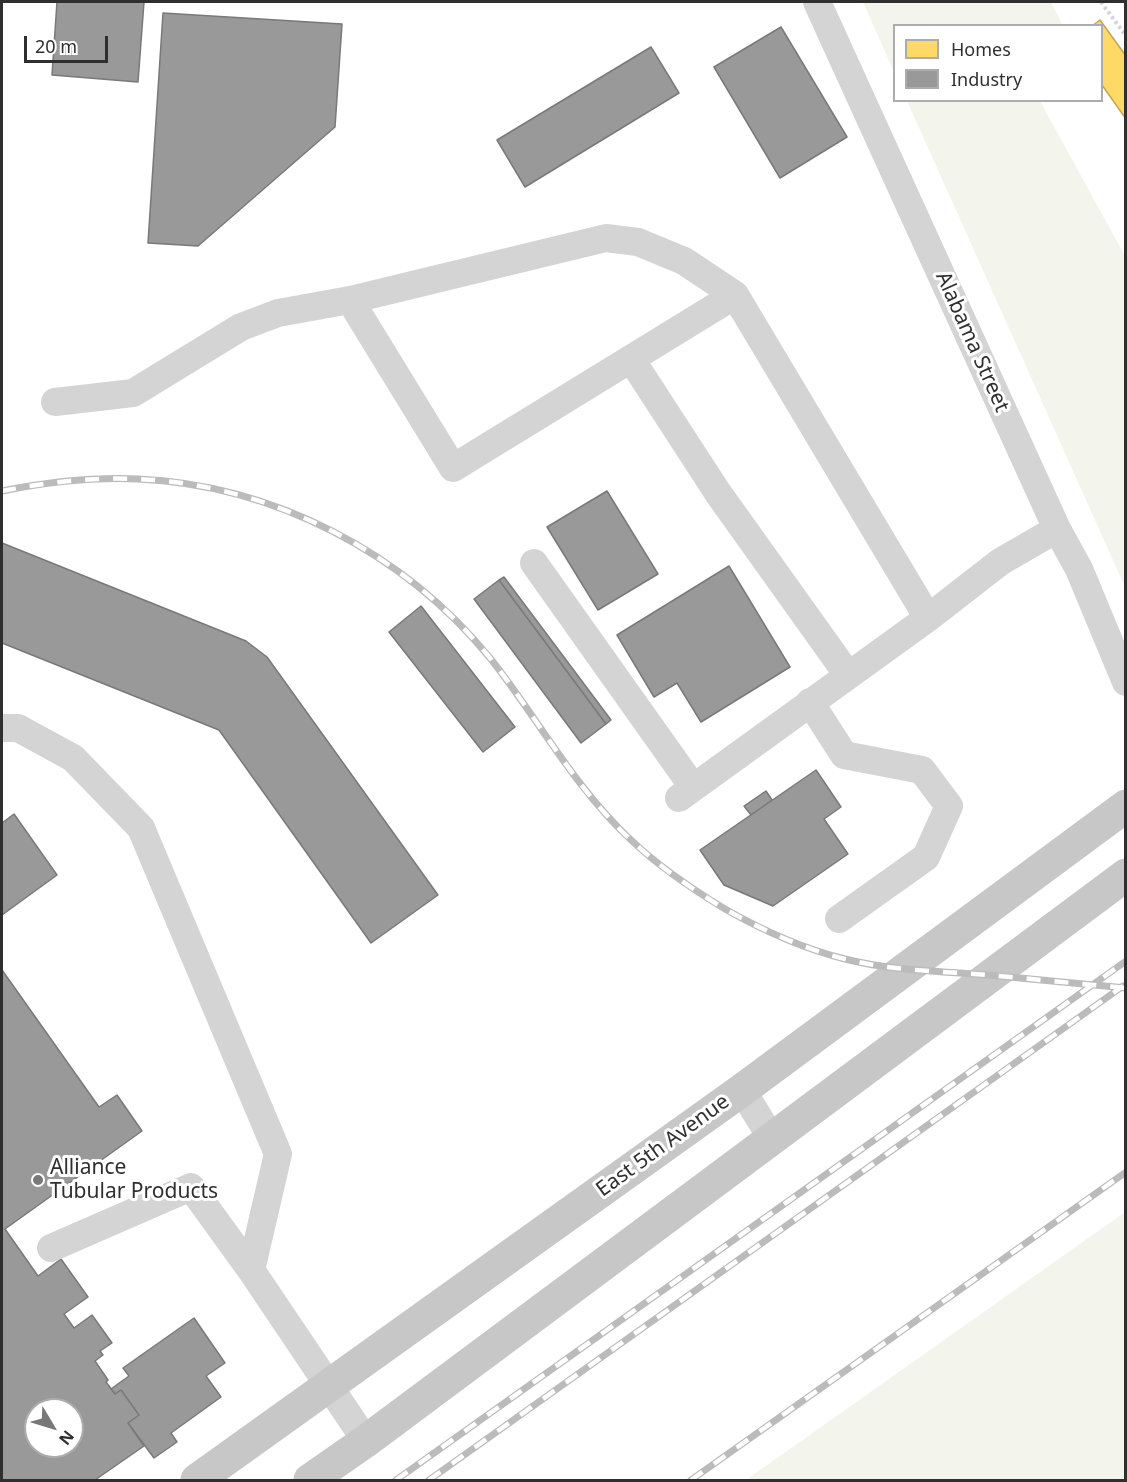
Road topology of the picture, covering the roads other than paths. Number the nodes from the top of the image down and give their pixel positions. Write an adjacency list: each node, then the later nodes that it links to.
1 (817, 2): 6 (street, Alabama Street)
2 (735, 295): 3 (street); 4 (street); 8 (street)
3 (350, 300): 4 (street); 5 (street)
4 (631, 359): 9 (street)
5 (55, 402)
6 (1057, 529): 8 (street); 10 (street, Alabama Street)
7 (534, 563): 11 (street)
8 (928, 618): 9 (street)
9 (848, 675): 11 (street)
10 (1125, 682)
11 (810, 702): 15 (street)
12 (2, 728): 19 (street)
13 (1125, 806): 16 (main road, East 5th Avenue)
14 (1125, 875): 17 (main road)
15 (839, 919)
16 (742, 1090): 17 (street); 20 (main road, East 5th Avenue)
17 (772, 1139): 21 (main road)
18 (51, 1248): 19 (street)
19 (251, 1270): 20 (street)
20 (328, 1386): 21 (street); 22 (main road, East 5th Avenue)
21 (366, 1441): 23 (main road)
22 (197, 1480)
23 (310, 1480)

